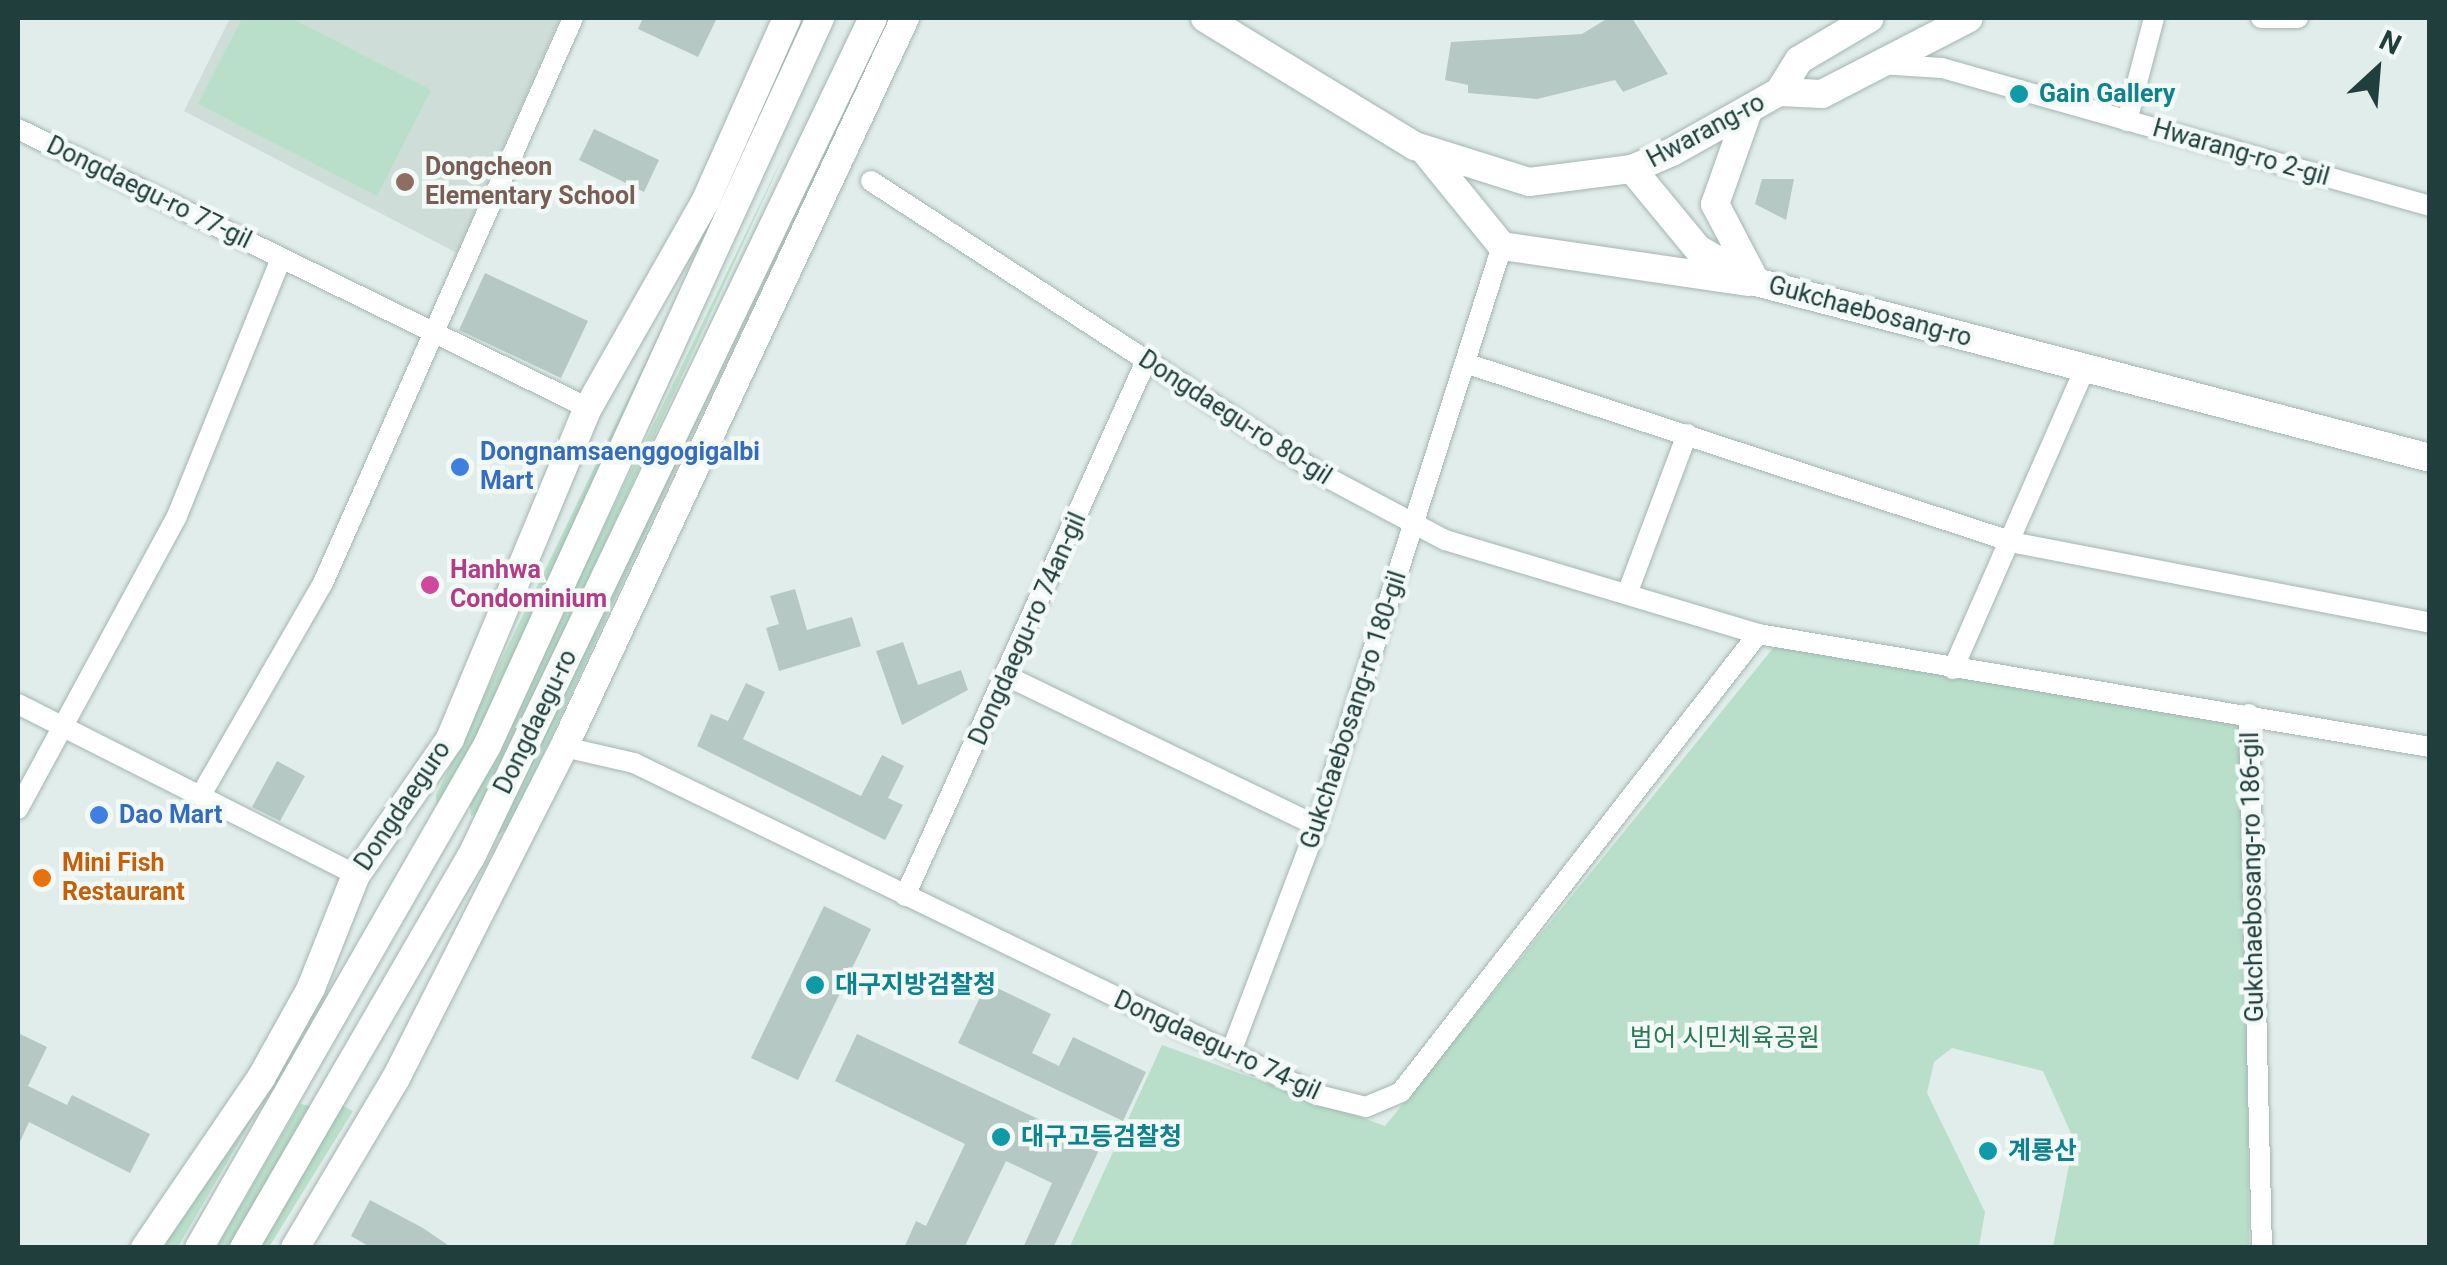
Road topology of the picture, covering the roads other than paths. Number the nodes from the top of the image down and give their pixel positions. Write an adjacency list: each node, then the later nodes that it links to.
1 (573, 18): 24 (street)
2 (786, 18): 28 (main road, Dongdaeguro)
3 (820, 18): 49 (main road, Dongdaegu-ro)
4 (873, 18): 50 (main road, Dongdaegu-ro)
5 (905, 18): 41 (main road, Dongdaegu-ro)
6 (1205, 18): 17 (main road)
7 (1870, 18): 13 (main road, Hwarang-ro)
8 (1969, 18): 12 (main road, Hwarang-ro)
9 (2154, 18): 15 (street)
10 (2262, 18): 11 (street)
11 (2298, 18)
12 (1878, 64): 13 (main road, Hwarang-ro); 15 (street, Hwarang-ro 2-gil)
13 (1779, 92): 14 (main road, Hwarang-ro)
14 (1748, 111): 18 (main road, Hwarang-ro); 23 (main road)
15 (2127, 121): 20 (street, Hwarang-ro 2-gil)
16 (18, 129): 22 (street, Dongdaegu-ro 77-gil)
17 (1424, 150): 18 (main road); 21 (main road)
18 (1632, 170): 23 (main road, Gukchaebosang-ro)
19 (871, 181): 25 (street, Dongdaegu-ro 80-gil)
20 (2430, 206)
21 (1502, 246): 23 (main road); 26 (street, Gukchaebosang-ro 180-gil)
22 (281, 258): 24 (street, Dongdaegu-ro 77-gil); 40 (street, Dongdaegu-ro 77-gil)
23 (1756, 282): 27 (main road, Gukchaebosang-ro)
24 (428, 328): 28 (street, Dongdaegu-ro 77-gil); 43 (street)
25 (1146, 360): 31 (street, Dongdaegu-ro 80-gil); 37 (street, Dongdaegu-ro 74an-gil)
26 (1468, 364): 29 (street); 31 (street, Gukchaebosang-ro 180-gil)
27 (2084, 369): 30 (main road, Gukchaebosang-ro); 32 (street)
28 (588, 408): 46 (main road, Dongdaeguro)
29 (1687, 434): 32 (street); 33 (street)
30 (2430, 458)
31 (1414, 527): 33 (street, Dongdaegu-ro 80-gil); 45 (street, Gukchaebosang-ro 180-gil)
32 (2016, 543): 34 (street); 36 (street)
33 (1627, 594): 35 (street, Dongdaegu-ro 80-gil)
34 (2430, 623)
35 (1758, 634): 36 (street, Dongdaegu-ro 80-gil); 48 (street, Dongdaegu-ro 74-gil)
36 (1953, 669): 39 (street, Gukchaebosang-ro 186-gil)
37 (1009, 677): 45 (street); 47 (street, Dongdaegu-ro 74an-gil)
38 (18, 704): 40 (street)
39 (2249, 714): 42 (street); 55 (street, Gukchaebosang-ro 186-gil)
40 (58, 724): 43 (street); 44 (street, Dongdaegu-ro 77-gil)
41 (564, 747): 47 (street, Dongdaegu-ro 74-gil); 54 (main road, Dongdaegu-ro)
42 (2430, 747)
43 (200, 795): 46 (street)
44 (18, 809)
45 (1317, 826): 48 (street, Gukchaebosang-ro 180-gil)
46 (356, 875): 51 (main road, Dongdaeguro)
47 (904, 896): 48 (street, Dongdaegu-ro 74-gil)
48 (1231, 1052)
49 (302, 1076): 50 (main road); 52 (main road, Dongdaegu-ro)
50 (333, 1098): 53 (main road, Dongdaegu-ro)
51 (145, 1248)
52 (199, 1248)
53 (244, 1248)
54 (294, 1248)
55 (2262, 1248)

